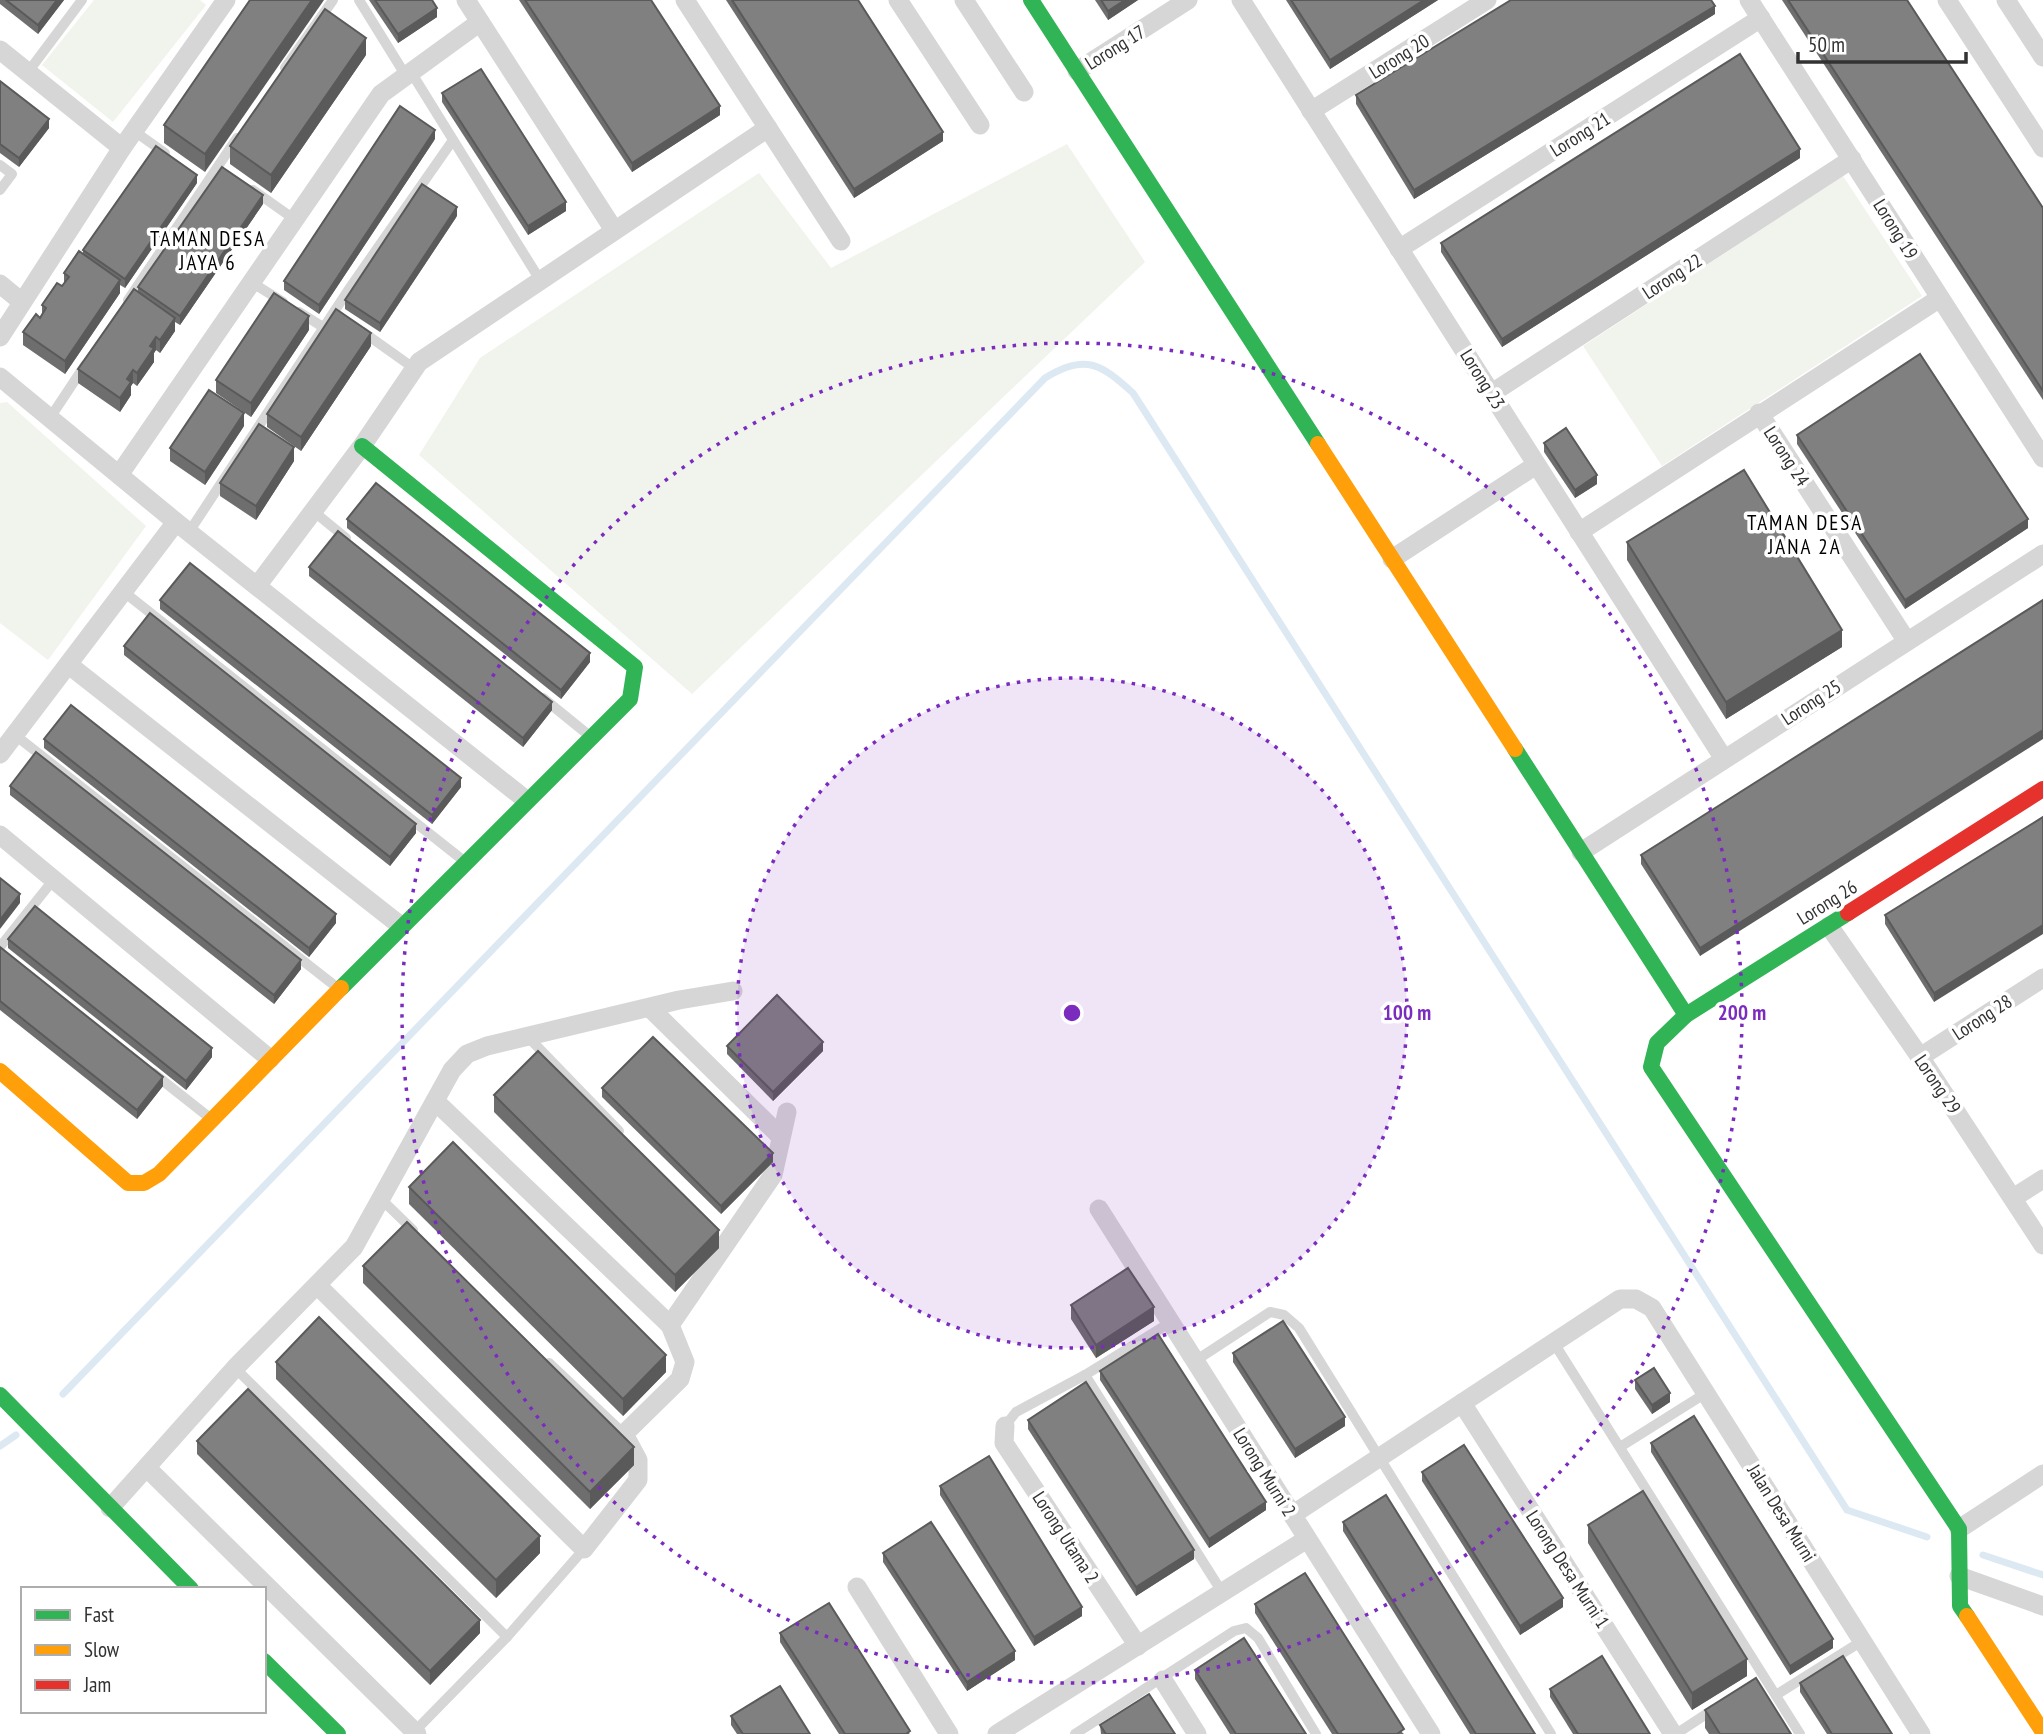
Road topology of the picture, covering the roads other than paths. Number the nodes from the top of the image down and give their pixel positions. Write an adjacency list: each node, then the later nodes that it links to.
1 (82, 0): 21 (lane)
2 (333, 0): 23 (lane)
3 (359, 0): 22 (lane)
4 (466, 0): 17 (street)
5 (685, 0): 27 (street)
6 (898, 0): 26 (street)
7 (964, 0): 24 (street)
8 (1031, 0): 20 (street)
9 (1188, 0): 20 (street, Lorong 17)
10 (1241, 0): 25 (street, Lorong 23)
11 (1487, 0): 25 (street, Lorong 20)
12 (1749, 0): 16 (street, Lorong 19)
13 (1947, 0): 32 (street)
14 (2006, 0): 19 (street)
15 (224, 1): 28 (street)
16 (1761, 19): 33 (street, Lorong 19); 45 (street, Lorong 21)
17 (480, 22): 22 (street); 43 (street)
18 (0, 50): 21 (street)
19 (2043, 57)
20 (1077, 71): 72 (street)
21 (28, 72): 31 (street)
22 (408, 74): 30 (lane); 42 (street)
23 (279, 76)
24 (1024, 92)
25 (1311, 111): 45 (street, Lorong 23)
26 (980, 125)
27 (768, 128): 43 (street); 44 (street)
28 (134, 131): 31 (street); 34 (lane)
29 (241, 132): 36 (lane)
30 (453, 140): 46 (lane); 51 (lane)
31 (122, 148): 50 (street)
32 (2043, 148)
33 (1852, 159): 49 (street, Lorong 19); 60 (street, Lorong 22)
34 (176, 160)
35 (0, 165): 41 (lane)
36 (218, 166): 37 (lane); 40 (lane)
37 (229, 174)
38 (197, 175): 40 (lane)
39 (240, 181): 42 (lane)
40 (208, 182): 52 (lane)
41 (0, 190)
42 (294, 219): 47 (street)
43 (614, 230): 46 (street)
44 (841, 241)
45 (1399, 249): 60 (street, Lorong 23)
46 (540, 281): 58 (street)
47 (251, 282): 55 (lane); 66 (street)
48 (0, 284): 50 (street)
49 (1940, 298): 61 (street); 64 (street, Lorong 19)
50 (22, 302): 56 (street)
51 (334, 312): 53 (lane); 55 (lane)
52 (120, 314)
53 (344, 319)
54 (354, 326): 58 (lane)
55 (323, 327): 68 (lane)
56 (0, 337)
57 (88, 360): 62 (lane)
58 (415, 369): 63 (street)
59 (0, 377): 62 (street)
60 (1492, 393): 65 (street, Lorong 23)
61 (1759, 413): 69 (street); 75 (street, Lorong 24)
62 (50, 418): 66 (street)
63 (362, 446): 67 (street); 79 (street)
64 (2043, 458)
65 (1536, 465): 69 (street, Lorong 23); 72 (street)
66 (119, 475): 68 (street)
67 (313, 511): 70 (lane); 73 (street)
68 (183, 527): 73 (street); 74 (street)
69 (1579, 532): 81 (street, Lorong 23)
70 (356, 546)
71 (2043, 554): 75 (street, Lorong 25)
72 (1392, 559): 85 (street)
73 (257, 586): 83 (street)
74 (124, 592): 76 (street); 86 (lane)
75 (1906, 640): 81 (street, Lorong 25)
76 (69, 664): 78 (street); 88 (street)
77 (537, 694): 79 (lane)
78 (15, 735): 80 (street); 93 (lane)
79 (591, 737): 83 (street)
80 (0, 754)
81 (1724, 759): 85 (street, Lorong 25)
82 (2043, 789): 89 (street, Lorong 26)
83 (526, 800): 86 (street)
84 (0, 835): 87 (street)
85 (1581, 852): 96 (street)
86 (465, 862): 88 (street)
87 (54, 879): 90 (lane); 99 (street)
88 (401, 926): 93 (street)
89 (1829, 926): 96 (street, Lorong 26); 98 (street, Lorong 29)
90 (0, 949): 91 (lane)
91 (10, 960)
92 (2043, 978): 98 (street, Lorong 28)
93 (340, 989): 99 (street)
94 (733, 991): 95 (street)
95 (650, 1007): 97 (street); 105 (street)
96 (1686, 1015): 132 (street, Lorong 26)
97 (529, 1038): 102 (street); 106 (lane)
98 (1920, 1057): 108 (street, Lorong 29)
99 (270, 1059): 104 (street)
100 (147, 1069): 104 (lane)
101 (0, 1072): 104 (street)
102 (435, 1101): 109 (street); 115 (street)
103 (787, 1112): 105 (street)
104 (210, 1119)
105 (779, 1136): 115 (street)
106 (631, 1144)
107 (2043, 1179): 108 (street)
108 (2013, 1198): 112 (street, Lorong 29)
109 (381, 1199): 111 (lane); 113 (street)
110 (1099, 1209): 114 (street, Lorong Murni 2)
111 (420, 1237)
112 (2043, 1245)
113 (318, 1286): 119 (street); 134 (street)
114 (1171, 1322): 118 (street, Lorong Murni 2); 120 (lane)
115 (670, 1325): 125 (street)
116 (1554, 1343): 121 (street, Jalan Desa Murni); 123 (street); 126 (lane)
117 (536, 1351): 125 (lane)
118 (1195, 1361): 127 (lane); 131 (street, Lorong Murni 2)
119 (235, 1368): 128 (street); 140 (lane)
120 (1085, 1375): 124 (lane); 138 (lane)
121 (1706, 1393): 126 (lane); 141 (street, Jalan Desa Murni)
122 (0, 1395): 130 (street)
123 (1462, 1403): 127 (street); 159 (street, Lorong Desa Murni 1)
124 (1004, 1426): 142 (street, Lorong Utama 2)
125 (624, 1434): 134 (street)
126 (1620, 1447): 144 (lane)
127 (1378, 1458): 131 (street); 158 (lane)
128 (147, 1468): 130 (street); 150 (street)
129 (2043, 1474): 132 (street)
130 (110, 1508): 136 (street)
131 (1292, 1515): 133 (street, Lorong Murni 2)
132 (1959, 1529): 135 (street)
133 (1307, 1539): 138 (street); 157 (street, Lorong Murni 2)
134 (584, 1549): 140 (lane)
135 (1959, 1576): 139 (street); 149 (street)
136 (189, 1587)
137 (857, 1587): 152 (street)
138 (1222, 1592): 142 (street)
139 (2043, 1606)
140 (507, 1637): 150 (lane)
141 (1862, 1641): 147 (lane); 161 (street, Jalan Desa Murni)
142 (1138, 1646): 153 (street)
143 (266, 1663): 151 (street)
144 (1765, 1677): 146 (lane); 147 (lane)
145 (1163, 1680): 154 (lane); 155 (street); 156 (lane)
146 (1754, 1684)
147 (1776, 1695): 160 (lane)
148 (1720, 1706): 159 (lane)
149 (2043, 1732)
150 (416, 1733)
151 (338, 1734)
152 (949, 1734)
153 (997, 1734)
154 (1076, 1734)
155 (1197, 1734)
156 (1316, 1734)
157 (1430, 1734)
158 (1551, 1734)
159 (1674, 1734)
160 (1800, 1734)
161 (1921, 1734)

